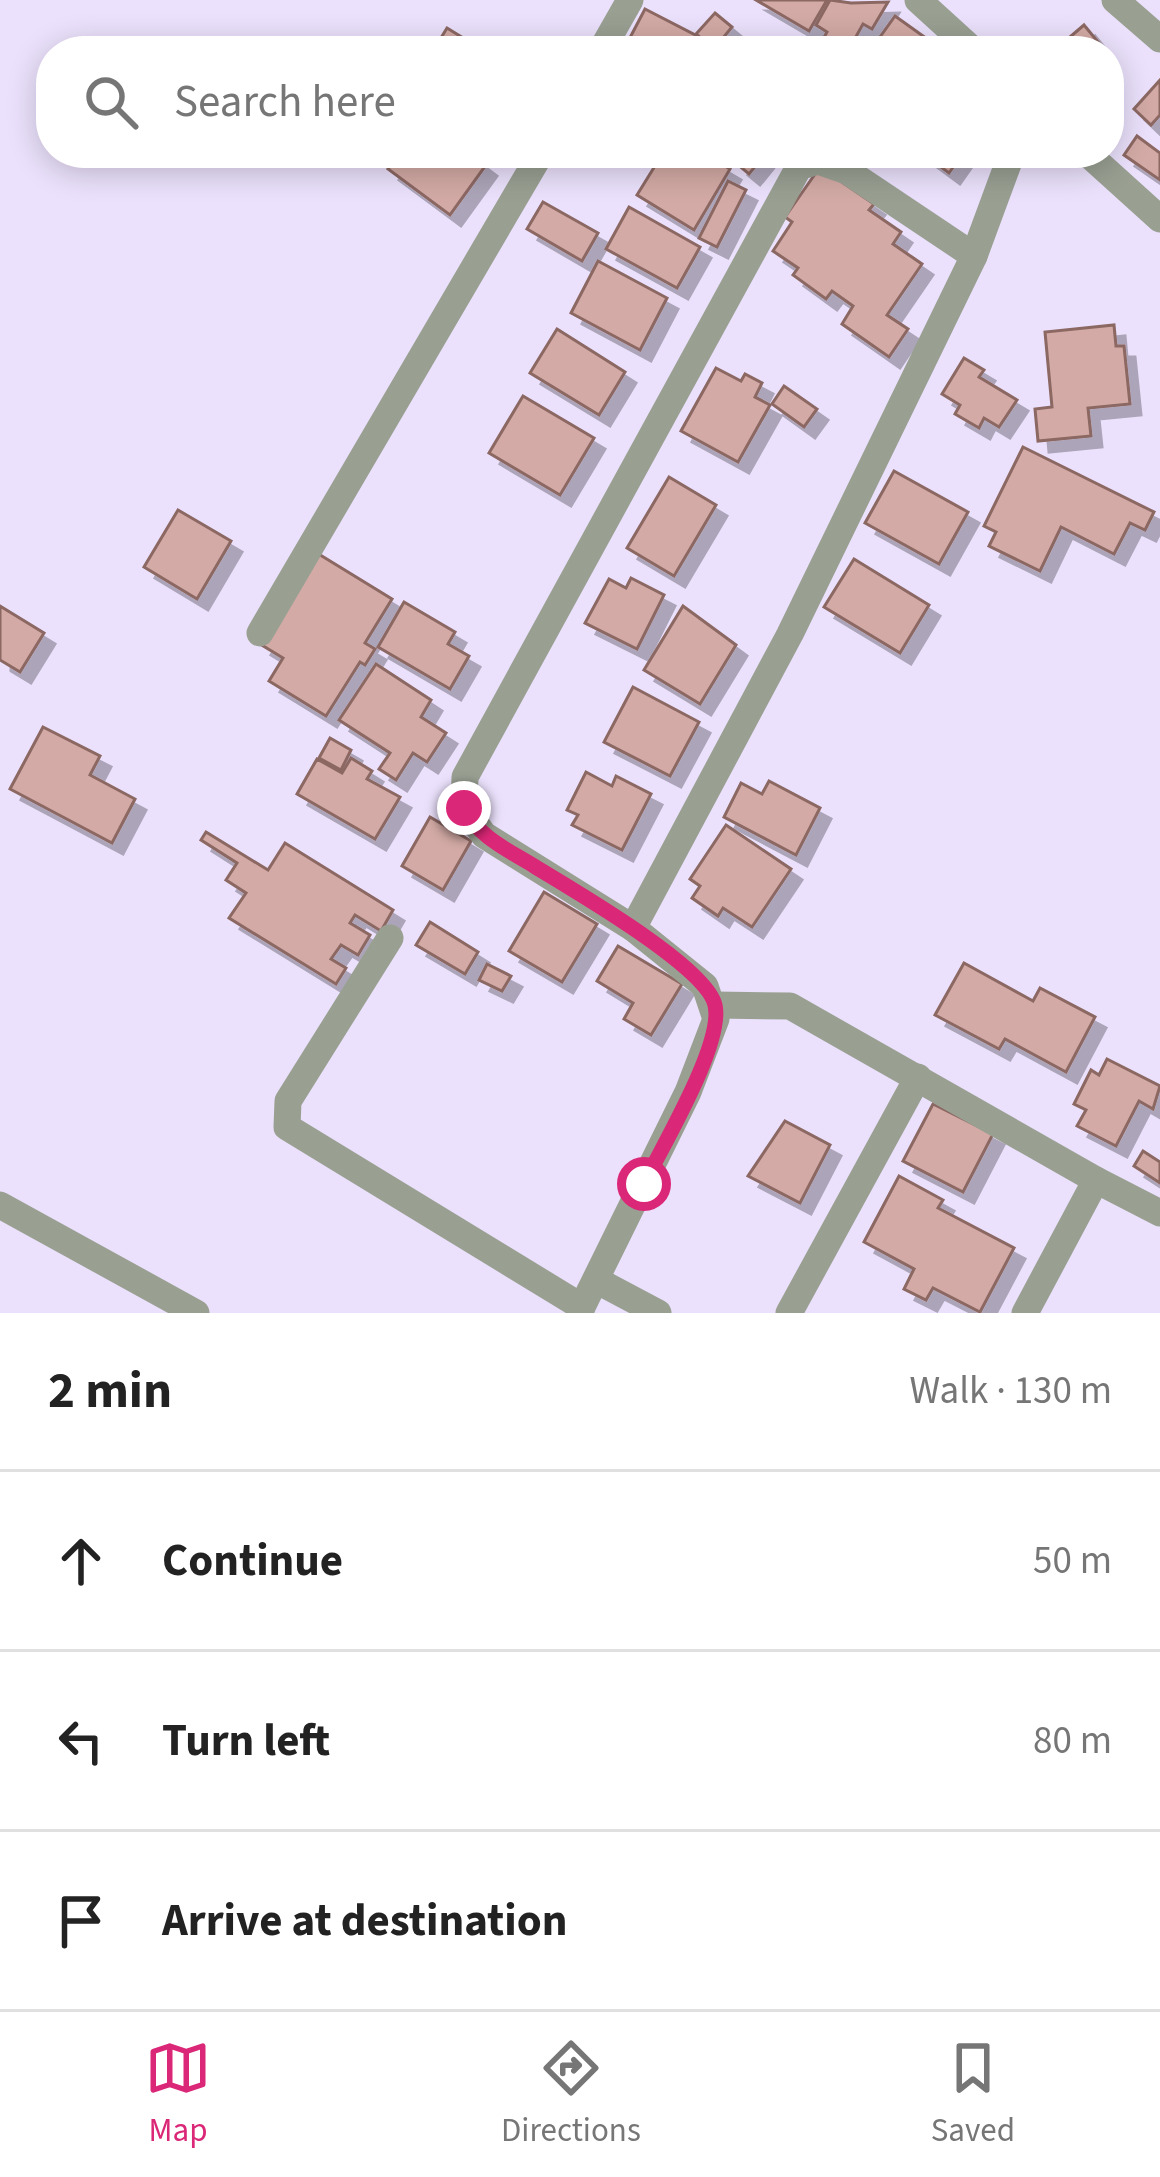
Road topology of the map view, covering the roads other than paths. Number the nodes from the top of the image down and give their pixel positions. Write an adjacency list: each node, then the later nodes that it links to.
1 (630, 0): 4 (street)
2 (918, 0): 5 (street)
3 (1115, 0): 6 (street)
4 (610, 36)
5 (958, 36)
6 (1160, 39)
7 (532, 168): 14 (street)
8 (799, 168): 15 (street)
9 (838, 168): 13 (street)
10 (1006, 168): 13 (street)
11 (1103, 168): 12 (street)
12 (1160, 220)
13 (974, 256): 15 (street)
14 (260, 633)
15 (633, 928): 17 (street)
16 (390, 938): 23 (street)
17 (715, 1006): 18 (street); 22 (street)
18 (917, 1078): 19 (street); 26 (street)
19 (1096, 1180): 21 (street); 27 (street)
20 (0, 1205): 24 (street)
21 (1160, 1213)
22 (596, 1280): 23 (street); 25 (street)
23 (580, 1310)
24 (196, 1313)
25 (658, 1313)
26 (789, 1313)
27 (1025, 1313)

